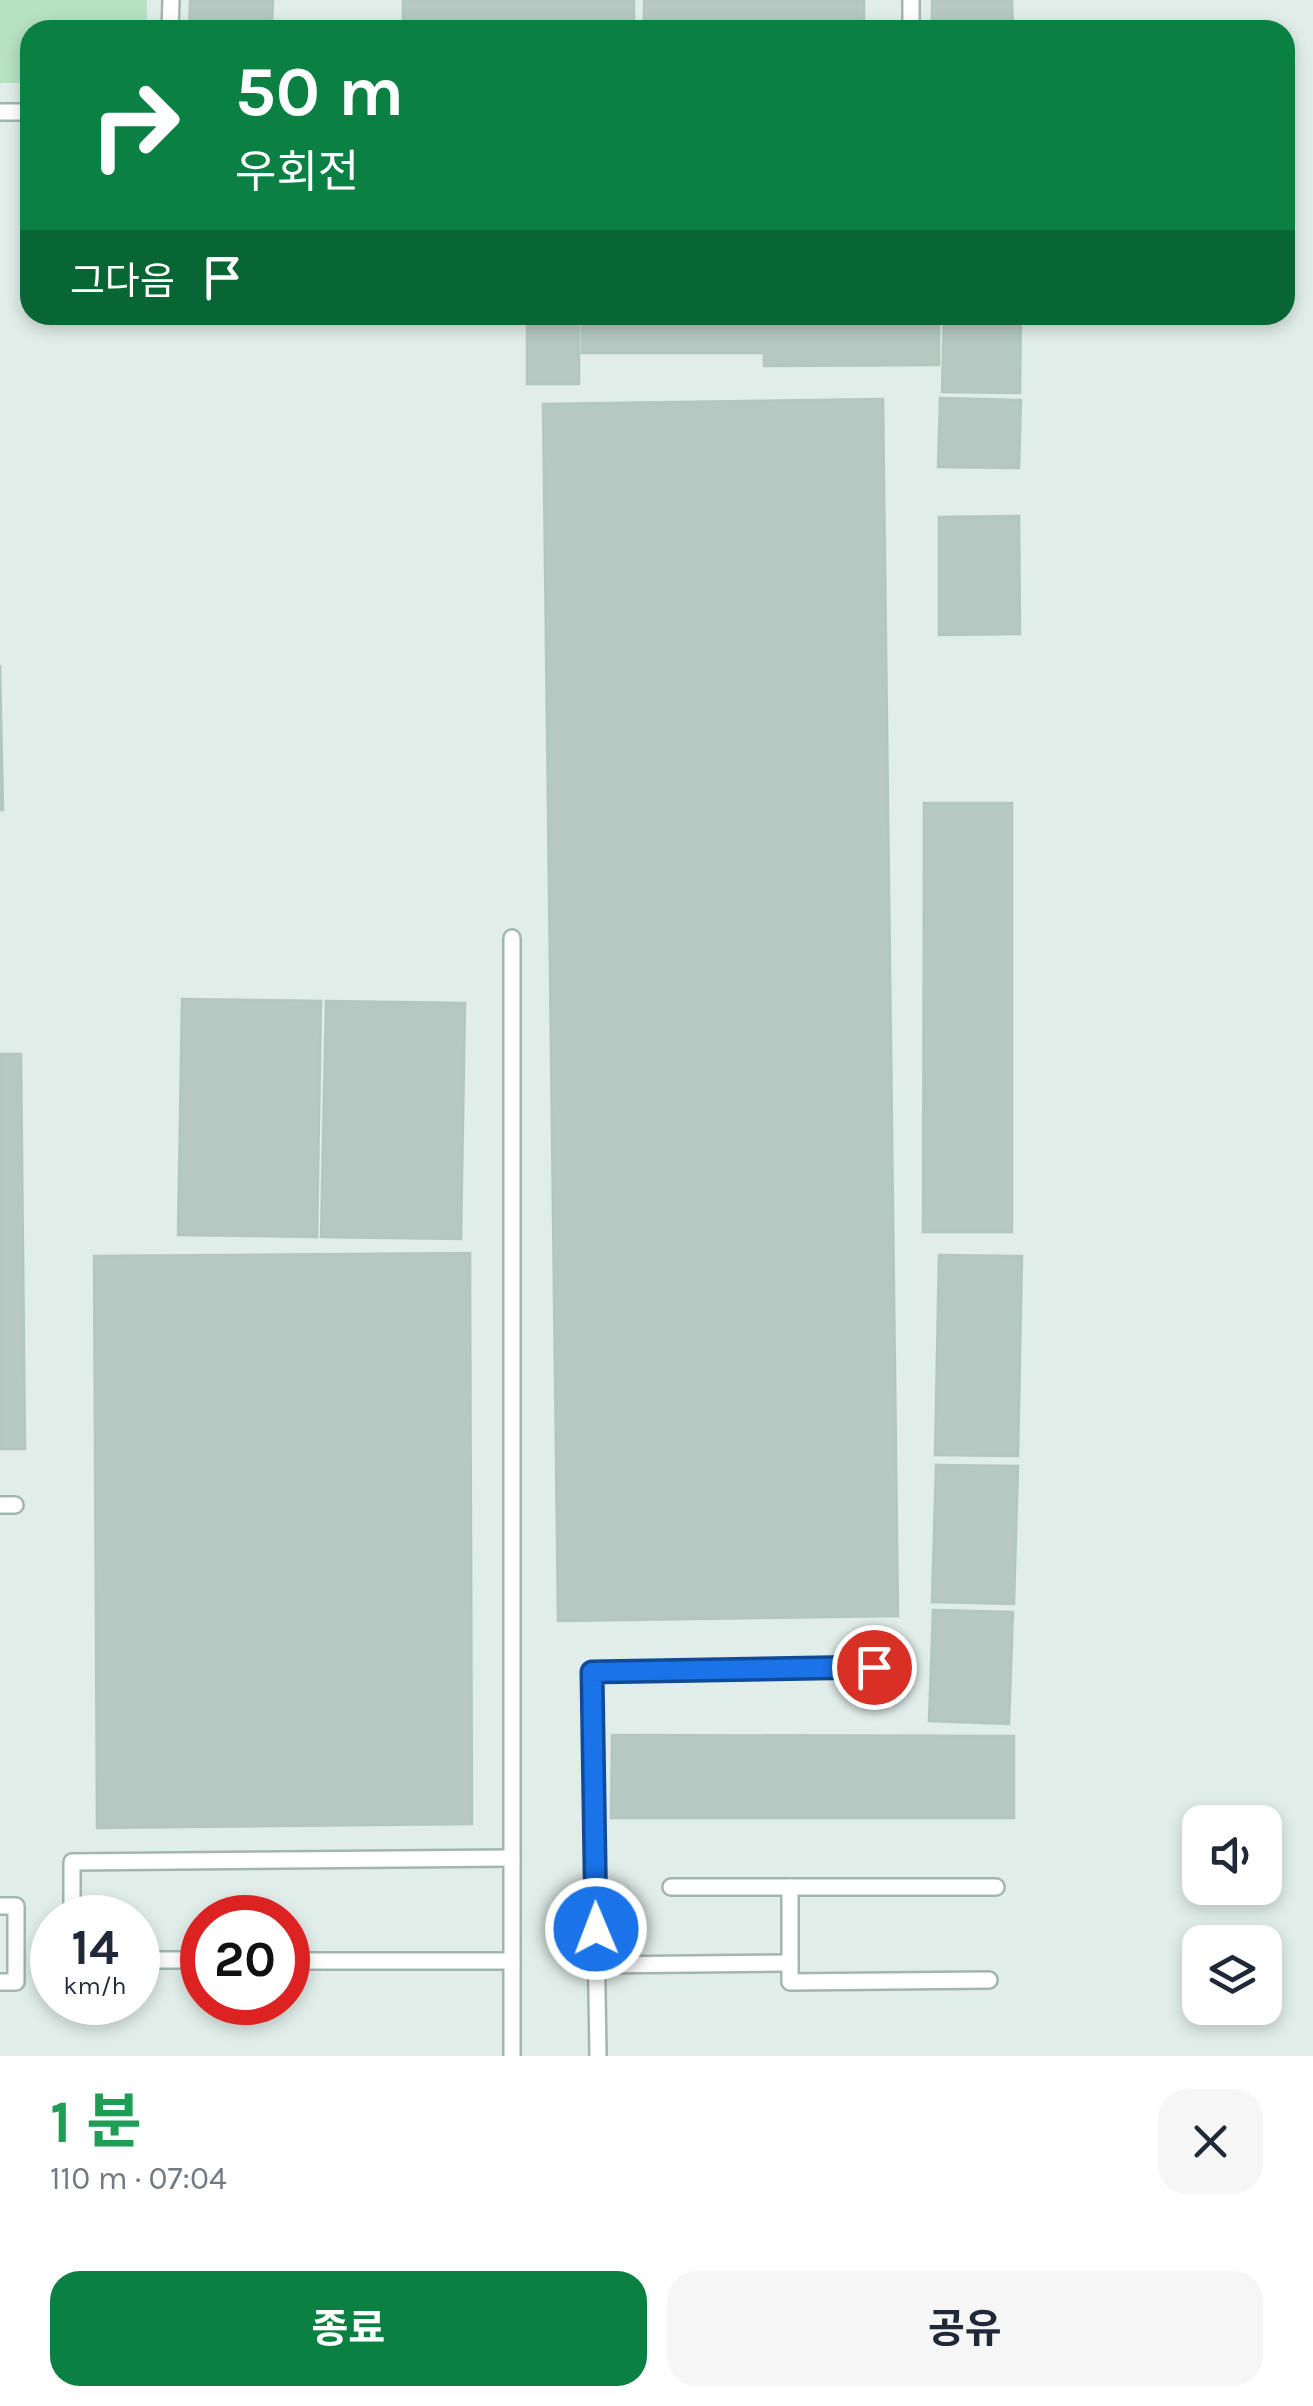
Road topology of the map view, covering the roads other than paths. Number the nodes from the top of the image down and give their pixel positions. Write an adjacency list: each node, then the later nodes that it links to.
1 (512, 938): 3 (lane)
2 (874, 1667): 12 (lane)
3 (512, 1858): 7 (lane); 10 (lane)
4 (671, 1887): 5 (lane)
5 (790, 1887): 6 (lane); 11 (lane)
6 (996, 1887)
7 (72, 1895)
8 (0, 1906): 14 (lane)
9 (310, 1961): 10 (lane)
10 (512, 1962): 15 (lane)
11 (790, 1963): 12 (lane); 13 (lane)
12 (596, 1966): 16 (lane)
13 (989, 1980)
14 (0, 1982)
15 (512, 2056)
16 (598, 2056)

